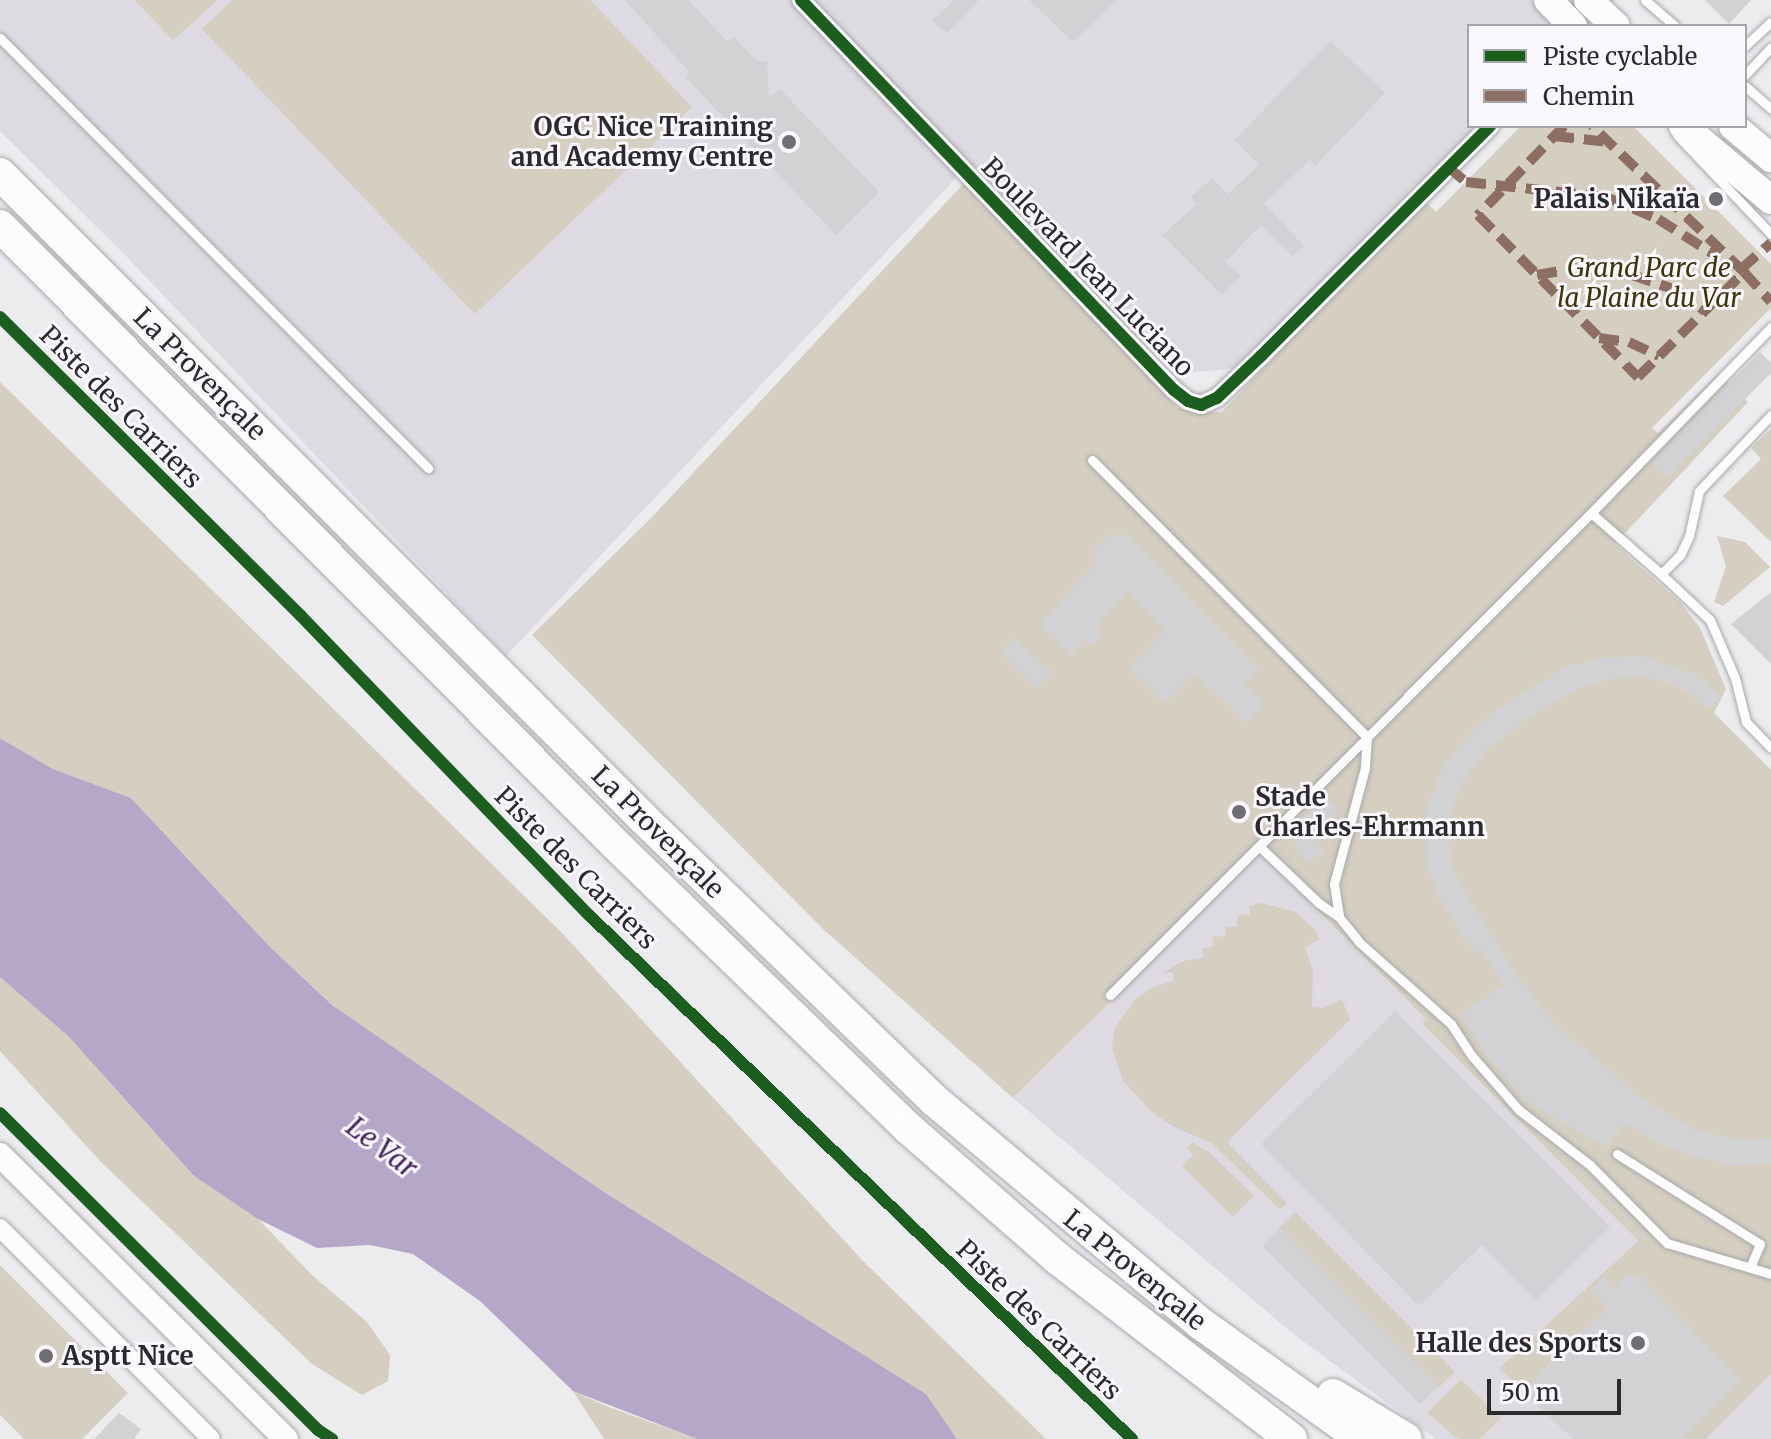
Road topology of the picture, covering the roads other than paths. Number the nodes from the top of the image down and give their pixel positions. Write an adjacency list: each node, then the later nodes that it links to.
1 (801, 0): 15 (street, Boulevard Jean Luciano)
2 (1548, 0): 6 (main road)
3 (1588, 0): 7 (main road)
4 (1645, 0): 8 (lane)
5 (1771, 22): 10 (lane)
6 (1571, 24)
7 (1614, 24)
8 (1673, 24)
9 (0, 38): 27 (lane)
10 (1747, 44)
11 (1771, 47): 12 (lane)
12 (1747, 73)
13 (1747, 88): 14 (lane)
14 (1771, 109)
15 (1488, 128)
16 (1672, 128): 23 (lane)
17 (1685, 128): 21 (main road)
18 (1735, 128): 19 (main road)
19 (1771, 158)
20 (0, 174): 40 (highway, La Provençale)
21 (1771, 200)
22 (0, 226): 43 (highway, La Provençale)
23 (1771, 234)
24 (1771, 327): 28 (lane)
25 (1771, 415): 29 (lane)
26 (1092, 460): 30 (lane)
27 (428, 468)
28 (1591, 513): 29 (lane); 30 (lane)
29 (1661, 574): 31 (lane)
30 (1367, 737): 32 (lane); 33 (lane)
31 (1771, 748)
32 (1259, 846): 33 (lane); 34 (lane)
33 (1339, 917): 38 (lane)
34 (1110, 995)
35 (1617, 1154): 38 (lane)
36 (0, 1155): 42 (main road)
37 (0, 1228): 41 (street)
38 (1750, 1267): 39 (lane)
39 (1771, 1274)
40 (1200, 1323): 44 (highway, La Provençale); 45 (highway)
41 (211, 1439)
42 (286, 1439)
43 (1291, 1439)
44 (1362, 1439)
45 (1406, 1439)

